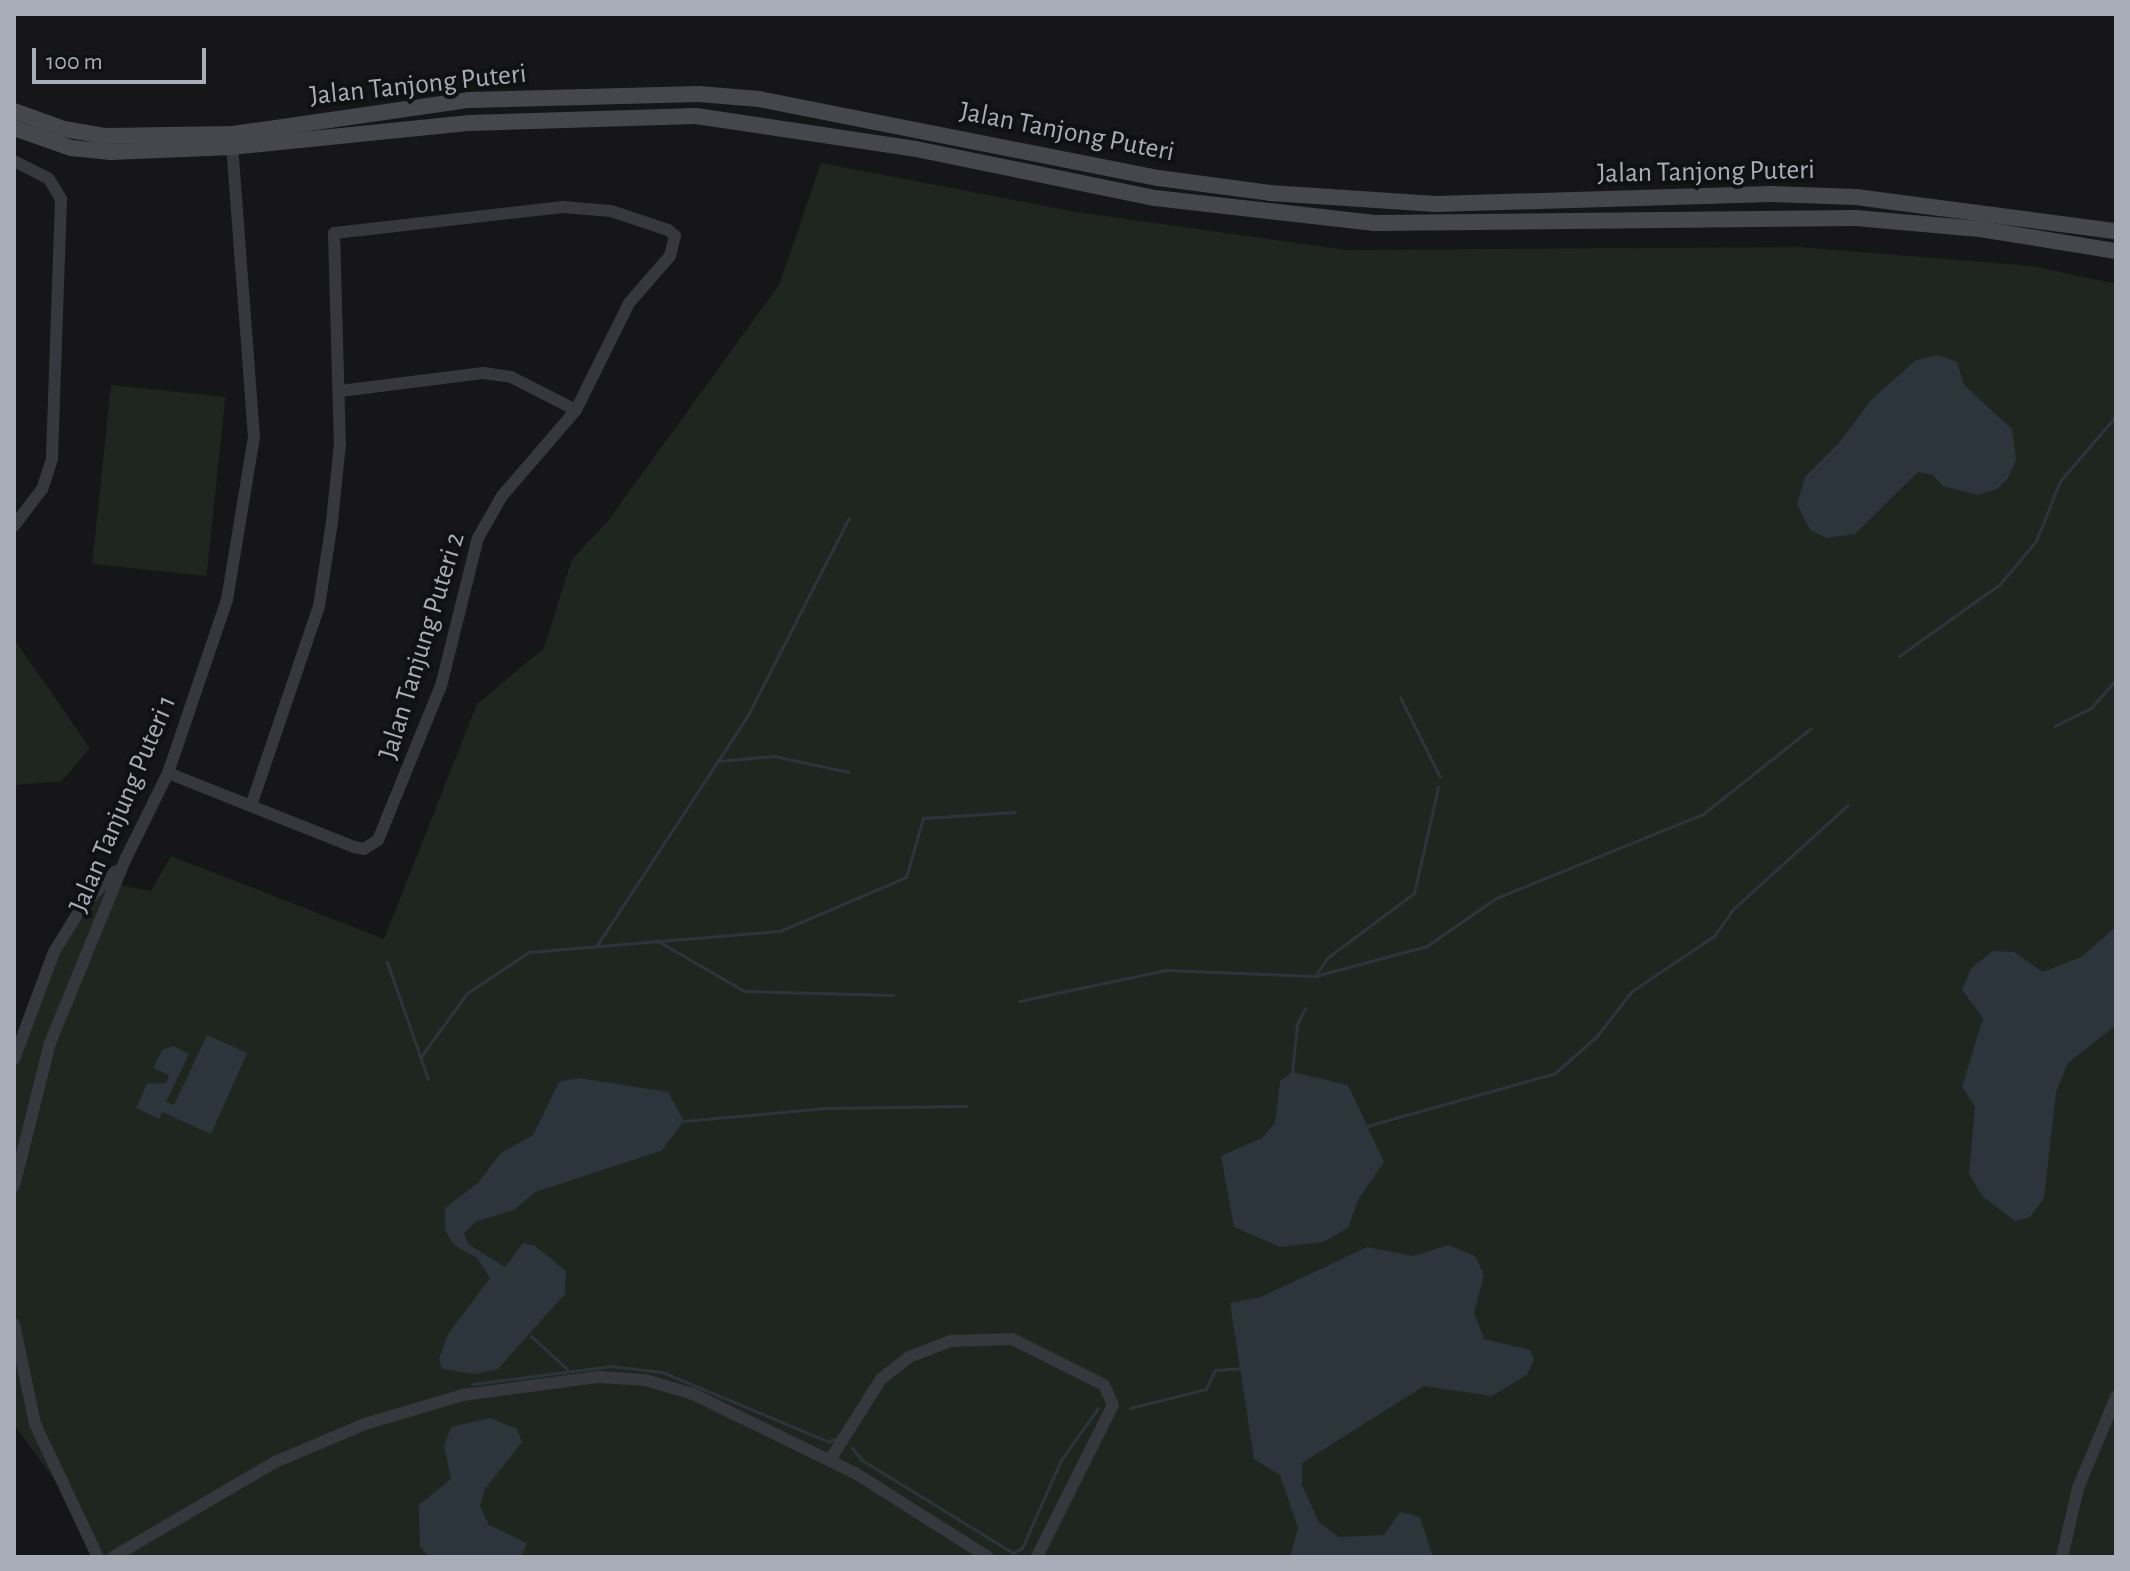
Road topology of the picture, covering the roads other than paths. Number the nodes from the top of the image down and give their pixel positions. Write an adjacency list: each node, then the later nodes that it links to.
1 (17, 118): 2 (street, Jalan Tanjong Puteri); 2 (street, Jalan Tanjong Puteri)
2 (232, 141): 4 (street, Jalan Tanjong Puteri); 5 (street, Jalan Tanjong Puteri); 11 (street, Jalan Tanjung Puteri 1)
3 (14, 161): 10 (street)
4 (1856, 197): 5 (street); 6 (street, Jalan Tanjong Puteri)
5 (1856, 218): 7 (street, Jalan Tanjong Puteri)
6 (2116, 231)
7 (2116, 251)
8 (340, 391): 9 (street); 9 (street, Jalan Tanjung Puteri 2); 12 (street)
9 (576, 410): 12 (street, Jalan Tanjung Puteri 2)
10 (14, 526)
11 (168, 773): 12 (street, Jalan Tanjung Puteri 2); 13 (street, Jalan Tanjung Puteri 1)
12 (252, 803)
13 (125, 860): 14 (street); 15 (street, Jalan Tanjung Puteri 1)
14 (14, 1059)
15 (14, 1186)
16 (14, 1324): 19 (street)
17 (2116, 1397): 23 (street)
18 (830, 1460): 20 (street); 21 (street); 22 (street)
19 (98, 1557)
20 (113, 1557)
21 (988, 1557)
22 (1037, 1557)
23 (2062, 1557)

